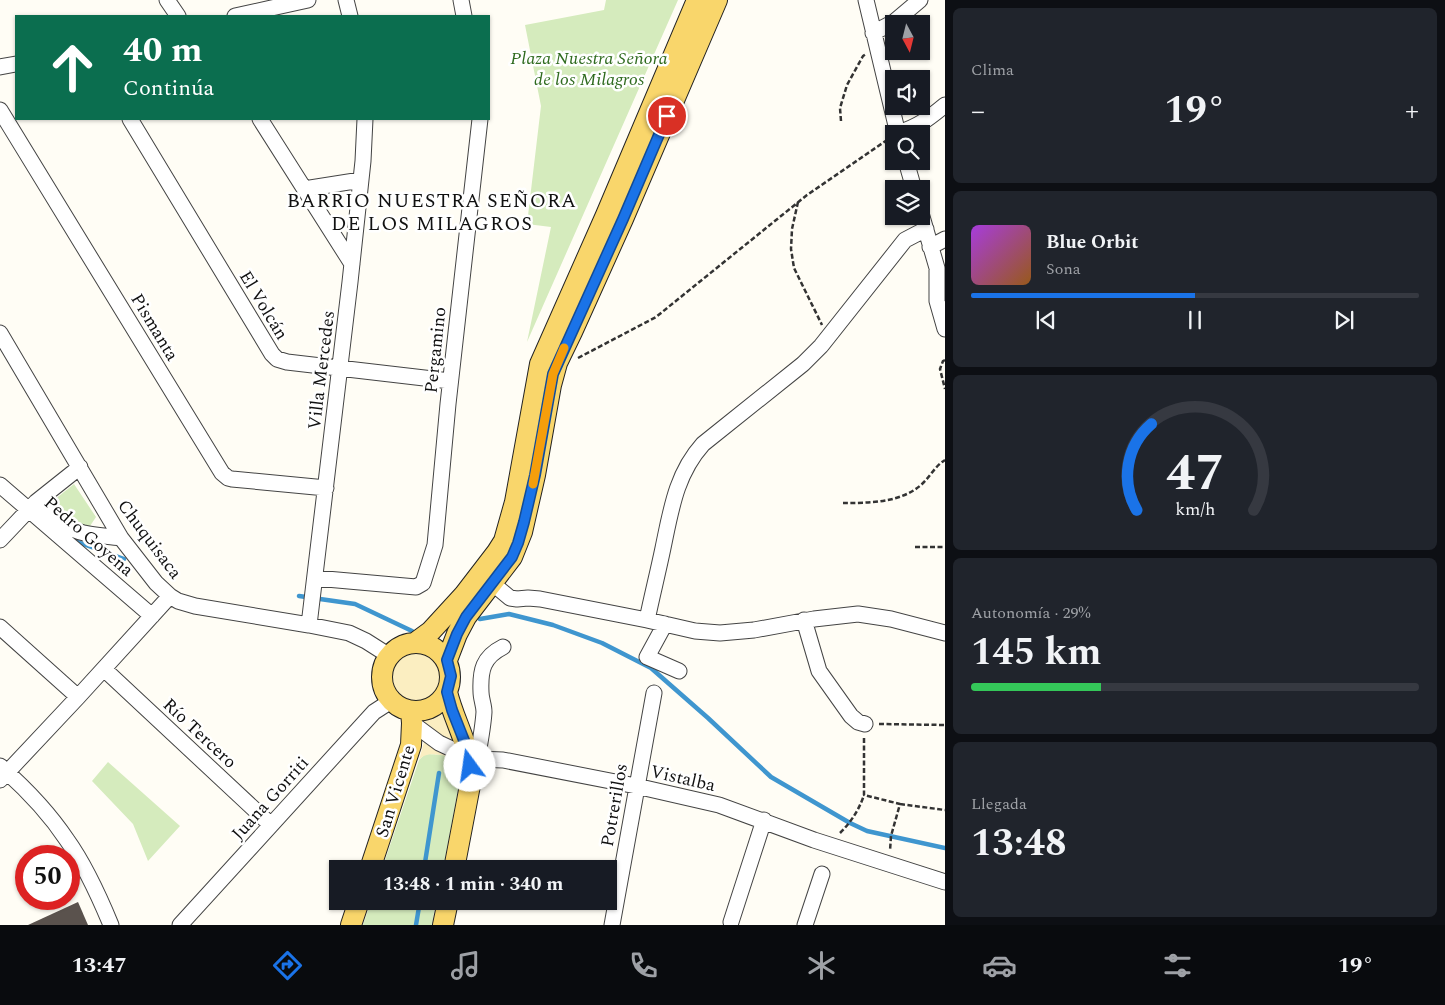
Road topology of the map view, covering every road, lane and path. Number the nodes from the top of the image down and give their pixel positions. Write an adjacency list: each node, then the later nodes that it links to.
1 (168, 0): 9 (street)
2 (308, 0): 10 (street)
3 (346, 0): 11 (street)
4 (461, 0): 12 (street)
5 (697, 0): 64 (main road)
6 (717, 0): 39 (main road)
7 (866, 0): 13 (street)
8 (920, 0): 13 (street)
9 (177, 15)
10 (240, 15)
11 (350, 15)
12 (464, 15)
13 (875, 39): 22 (path); 23 (street)
14 (15, 64): 15 (street)
15 (0, 67)
16 (945, 105): 24 (street)
17 (0, 110): 47 (street, Pismanta)
18 (131, 120): 40 (street, El Volcán)
19 (261, 120): 27 (street)
20 (365, 120): 26 (street, Villa Mercedes)
21 (480, 120): 41 (street, Pergamino)
22 (841, 121)
23 (896, 125)
24 (919, 125)
25 (885, 142): 28 (path)
26 (361, 180): 27 (street); 33 (street, Villa Mercedes)
27 (304, 189): 33 (street)
28 (798, 202): 37 (path); 39 (path)
29 (925, 225): 30 (street)
30 (926, 229): 32 (street); 37 (street)
31 (945, 239): 32 (street)
32 (930, 246): 34 (street)
33 (352, 264): 40 (street, Villa Mercedes)
34 (941, 284): 35 (street)
35 (945, 329)
36 (0, 333): 44 (street, Chuquisaca)
37 (828, 337): 58 (street)
38 (945, 360): 42 (path)
39 (557, 363): 55 (main road)
40 (340, 368): 41 (street, El Volcán); 47 (street, Villa Mercedes)
41 (450, 382): 54 (street, Pergamino)
42 (945, 389)
43 (945, 460): 48 (path)
44 (80, 468): 49 (street); 50 (street, Chuquisaca)
45 (0, 472): 49 (street, Pedro Goyena)
46 (0, 485): 49 (street, Pedro Goyena)
47 (326, 488): 54 (street, Villa Mercedes)
48 (843, 503)
49 (33, 506): 50 (street, Pedro Goyena); 51 (street); 57 (street, Pedro Goyena)
50 (121, 538): 56 (street, Chuquisaca)
51 (0, 540)
52 (914, 547): 53 (path)
53 (945, 547)
54 (314, 578): 61 (street, Villa Mercedes)
55 (492, 583): 58 (street); 67 (main road)
56 (170, 596): 57 (street); 61 (street, Chuquisaca)
57 (152, 616): 68 (street)
58 (647, 620): 60 (street)
59 (804, 620): 60 (street); 63 (street); 75 (street)
60 (665, 624): 69 (street)
61 (309, 625): 66 (street, Chuquisaca)
62 (0, 627): 72 (street)
63 (945, 633)
64 (416, 642): 66 (main road); 67 (main road)
65 (503, 647): 77 (street)
66 (388, 655): 73 (main road)
67 (447, 660): 70 (main road)
68 (104, 669): 72 (street); 84 (street, Río Tercero)
69 (679, 671)
70 (447, 692): 74 (main road); 77 (main road)
71 (654, 693): 79 (street, Potrerillos)
72 (78, 697): 78 (street)
73 (391, 701): 74 (main road); 84 (street, Juana Gorriti)
74 (412, 717): 77 (street, Vistalba); 86 (main road, San Vicente)
75 (864, 724): 76 (path); 80 (path)
76 (945, 725)
77 (473, 758): 79 (street, Vistalba); 87 (main road)
78 (2, 773): 94 (street)
79 (636, 786): 83 (street, Vistalba); 98 (street, Potrerillos)
80 (864, 795): 81 (path); 85 (path)
81 (900, 804): 82 (path); 88 (path)
82 (945, 810)
83 (764, 820): 85 (street, Vistalba); 93 (street)
84 (271, 825): 95 (street, Juana Gorriti)
85 (830, 845): 88 (street, Vistalba)
86 (373, 860)
87 (456, 860)
88 (888, 864): 90 (street, Vistalba)
89 (822, 874): 99 (street)
90 (945, 882)
91 (356, 910): 96 (main road)
92 (446, 910): 97 (main road)
93 (731, 922)
94 (111, 925)
95 (180, 925)
96 (351, 925)
97 (443, 925)
98 (612, 925)
99 (805, 925)

